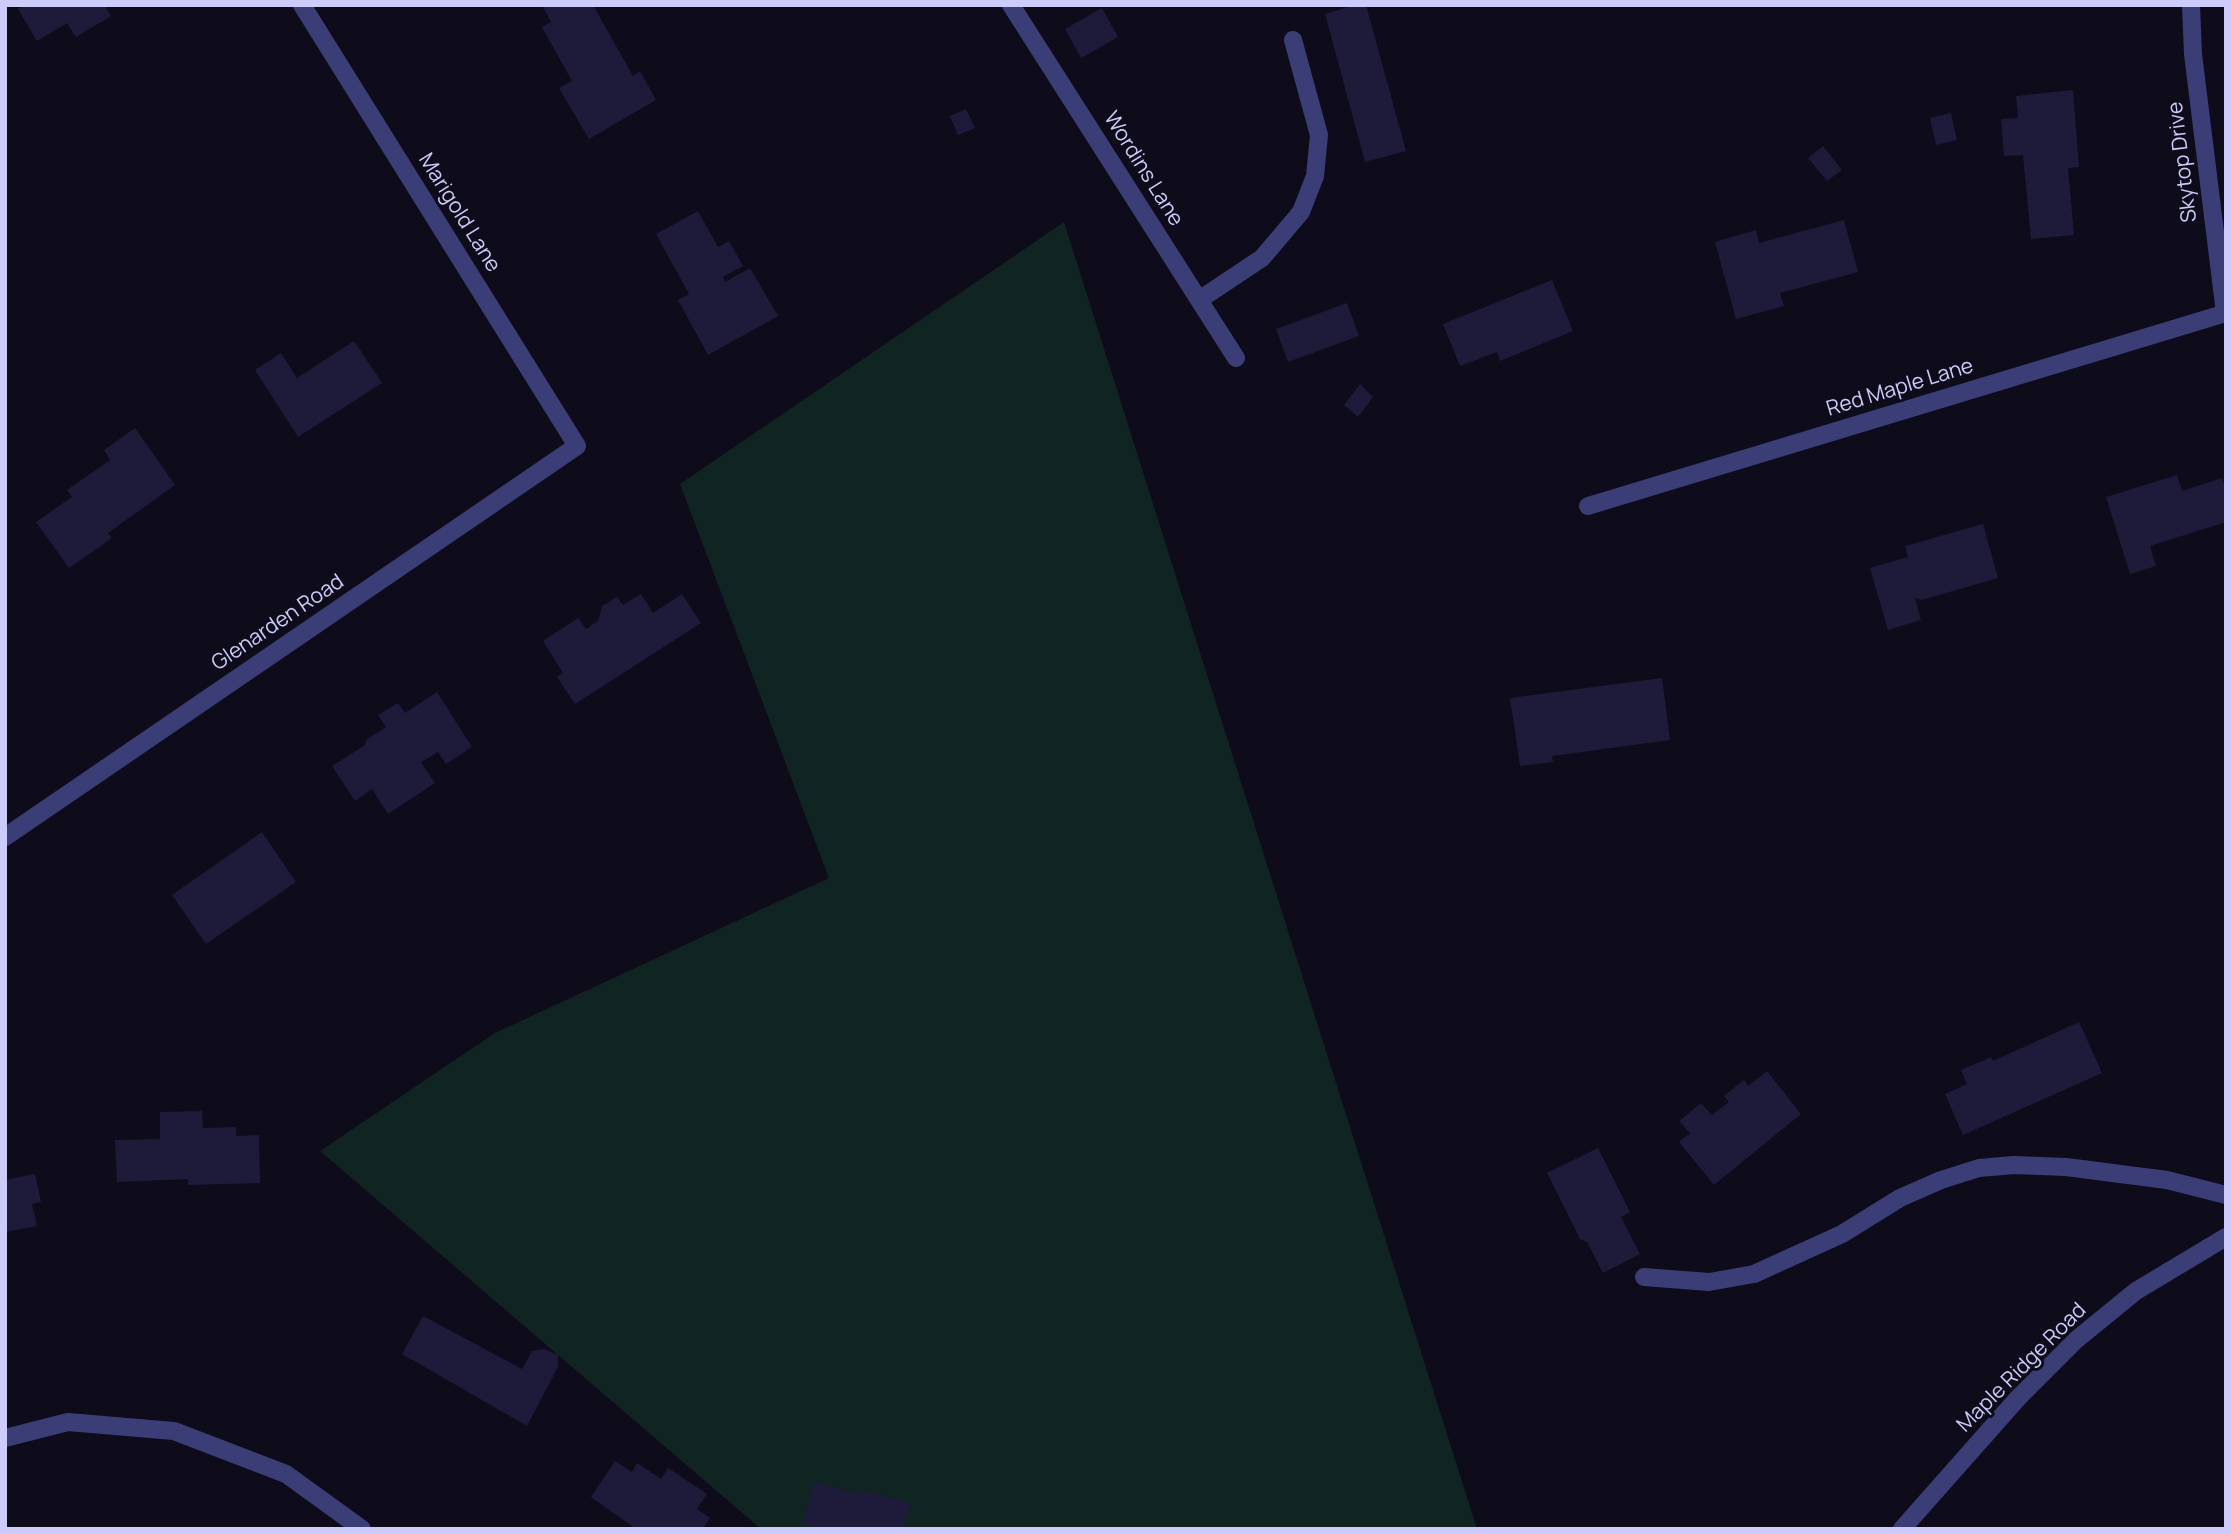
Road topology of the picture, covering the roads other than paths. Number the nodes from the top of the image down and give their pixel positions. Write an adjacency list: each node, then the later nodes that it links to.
1 (302, 5): 8 (street, Marigold Lane)
2 (1012, 5): 5 (street, Wordins Lane)
3 (2191, 5): 6 (street, Skytop Drive)
4 (1293, 40): 5 (street)
5 (1199, 300): 7 (street, Wordins Lane)
6 (2225, 313): 9 (street, Red Maple Lane)
7 (1236, 358)
8 (577, 446): 10 (street, Glenarden Road)
9 (1588, 506)
10 (5, 837)
11 (2226, 1195): 13 (street)
12 (2226, 1237): 16 (street, Maple Ridge Road)
13 (1644, 1277)
14 (5, 1438): 15 (street)
15 (362, 1529)
16 (1902, 1529)

